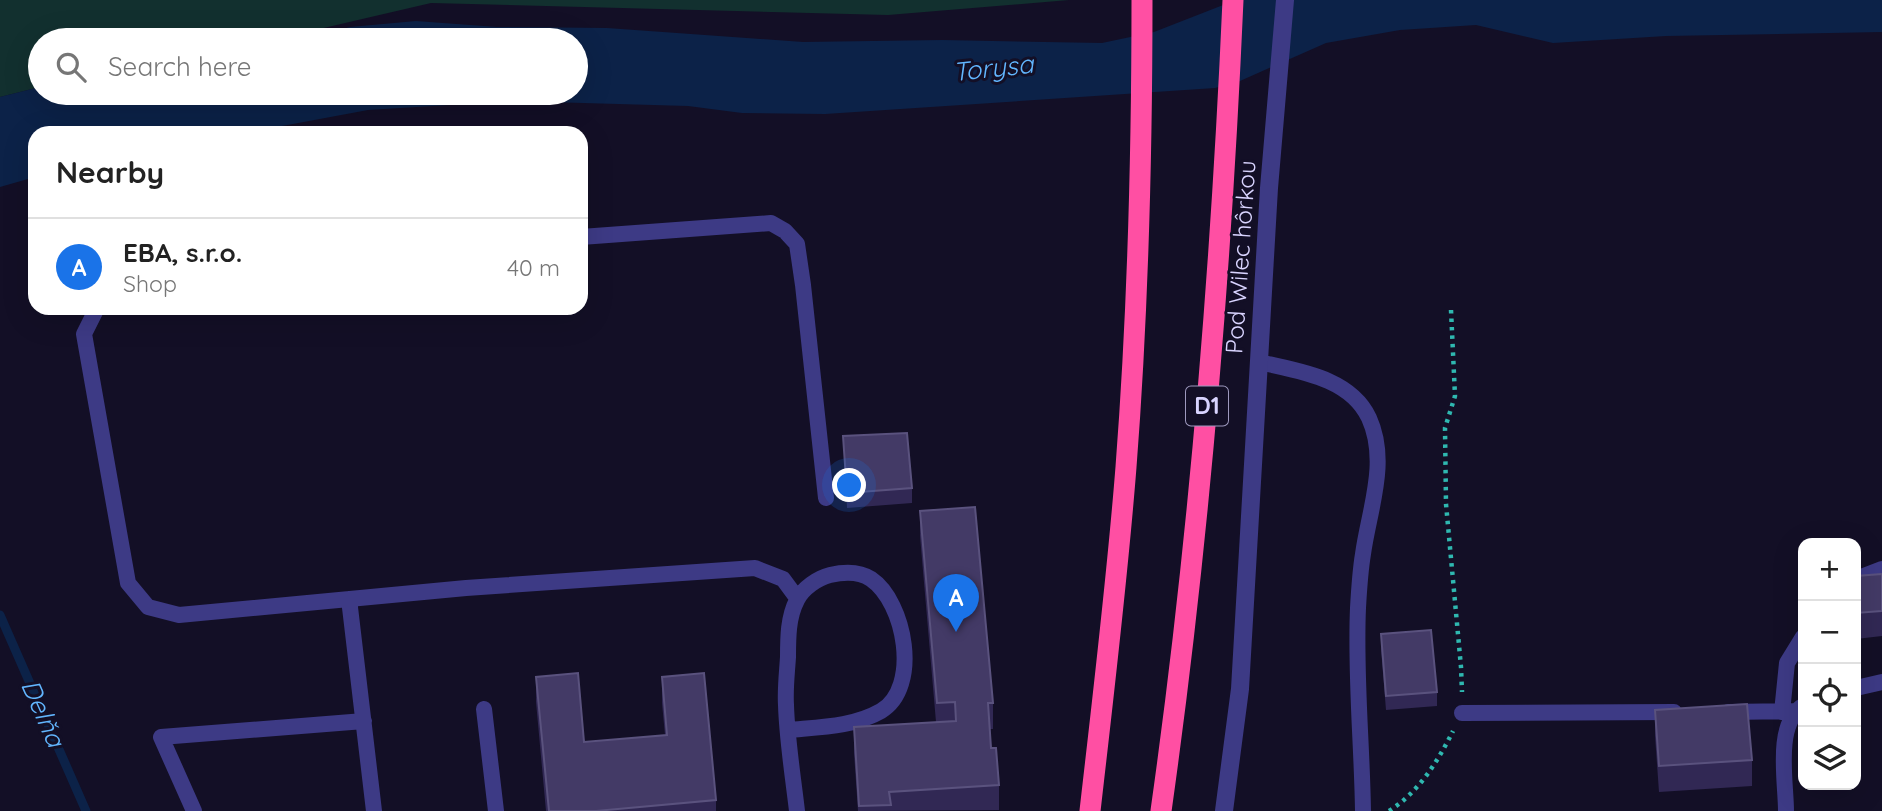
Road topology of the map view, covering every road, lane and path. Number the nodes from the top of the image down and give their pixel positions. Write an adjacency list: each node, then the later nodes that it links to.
1 (1142, 0): 27 (highway)
2 (1233, 0): 28 (highway, D1)
3 (1285, 0): 7 (street, Pod Wilec hôrkou)
4 (588, 236): 8 (lane)
5 (1451, 310): 20 (path)
6 (93, 315): 12 (lane)
7 (1259, 362): 29 (street, Pod Wilec hôrkou); 30 (lane)
8 (826, 498)
9 (1882, 569): 10 (lane)
10 (1861, 577)
11 (797, 598): 12 (lane); 22 (lane); 22 (lane)
12 (349, 599): 21 (lane)
13 (1798, 645): 17 (lane)
14 (1882, 682): 15 (lane)
15 (1861, 687)
16 (484, 709): 25 (lane)
17 (1794, 709): 19 (lane); 32 (lane)
18 (1685, 712): 20 (lane)
19 (1712, 712)
20 (1462, 713): 31 (path)
21 (364, 721): 23 (lane); 24 (lane)
22 (788, 730): 26 (lane)
23 (194, 811)
24 (374, 811)
25 (496, 811)
26 (797, 811)
27 (1090, 811)
28 (1161, 811)
29 (1224, 811)
30 (1363, 811)
31 (1390, 811)
32 (1786, 811)

